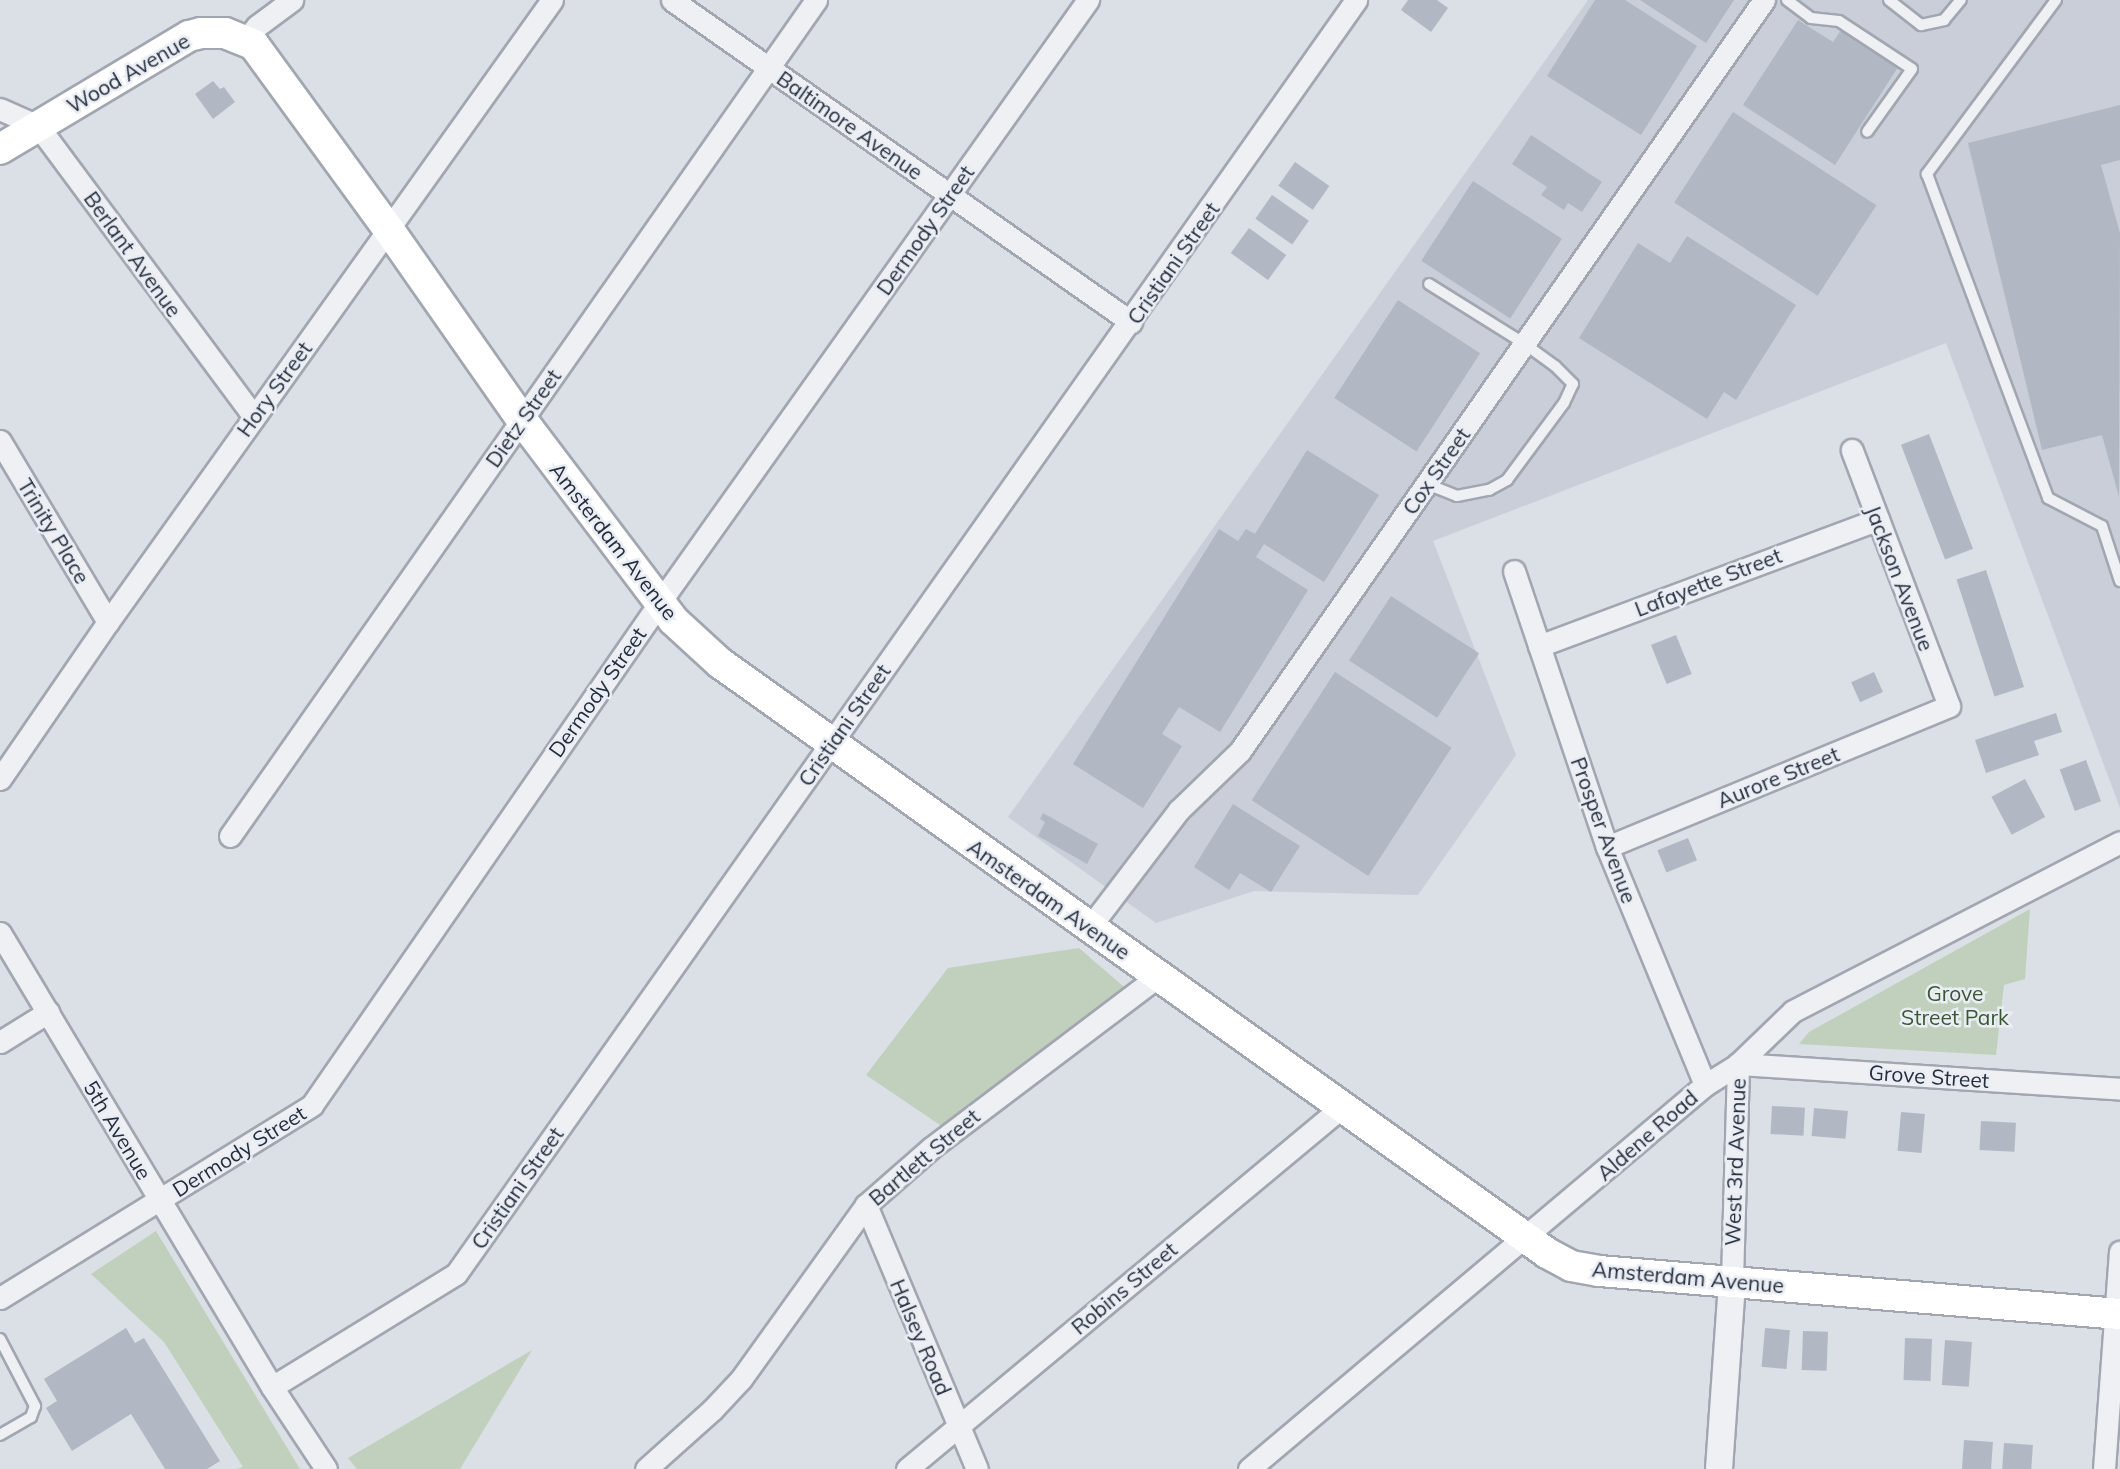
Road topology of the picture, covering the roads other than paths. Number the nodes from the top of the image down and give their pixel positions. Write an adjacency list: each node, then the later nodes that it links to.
1 (292, 0): 12 (street)
2 (552, 0): 19 (street, Hory Street)
3 (672, 0): 13 (street, Baltimore Avenue)
4 (816, 0): 13 (street, Dietz Street)
5 (1088, 0): 18 (street, Dermody Street)
6 (1356, 0): 21 (street, Cristiani Street)
7 (1764, 0): 22 (street, Cox Street)
8 (1787, 0): 16 (lane)
9 (1889, 0): 10 (lane)
10 (1961, 0)
11 (2056, 0): 30 (lane)
12 (246, 40): 15 (main road, Wood Avenue); 19 (main road, Amsterdam Avenue)
13 (769, 68): 18 (street, Baltimore Avenue); 24 (street, Dietz Street)
14 (0, 108): 15 (street, Berlant Avenue)
15 (38, 126): 17 (main road, Wood Avenue); 23 (street, Berlant Avenue)
16 (1867, 132)
17 (0, 149)
18 (950, 195): 21 (street, Baltimore Avenue); 33 (street, Dermody Street)
19 (389, 230): 23 (street, Hory Street); 24 (main road, Amsterdam Avenue)
20 (1429, 284): 22 (lane)
21 (1131, 322): 37 (street, Cristiani Street)
22 (1525, 344): 27 (street, Cox Street); 27 (lane)
23 (254, 417): 34 (street, Hory Street)
24 (522, 420): 33 (main road, Amsterdam Avenue); 39 (street, Dietz Street)
25 (0, 441): 34 (street, Trinity Place)
26 (1852, 450): 28 (street, Jackson Avenue)
27 (1427, 484): 42 (street, Cox Street)
28 (1878, 519): 35 (street, Lafayette Street); 36 (street, Jackson Avenue)
29 (2120, 540): 30 (lane)
30 (2108, 543): 32 (lane)
31 (1514, 571): 35 (street, Prosper Avenue)
32 (2120, 581)
33 (660, 602): 37 (main road, Amsterdam Avenue); 51 (street, Dermody Street)
34 (108, 621): 38 (street, Hory Street)
35 (1539, 646): 41 (street, Prosper Avenue)
36 (1949, 706): 41 (street, Aurore Street)
37 (832, 743): 42 (main road, Amsterdam Avenue); 59 (street, Cristiani Street)
38 (0, 779)
39 (230, 836)
40 (2120, 842): 47 (street, Aldene Road)
41 (1607, 848): 48 (street, Prosper Avenue)
42 (1088, 928): 44 (main road, Amsterdam Avenue)
43 (0, 933): 45 (street, 5th Avenue)
44 (1157, 976): 50 (main road, Amsterdam Avenue); 52 (street, Bartlett Street)
45 (48, 1012): 46 (street); 51 (street, 5th Avenue)
46 (0, 1042)
47 (1738, 1064): 48 (street, Aldene Road); 49 (street, Grove Street); 55 (street, West 3rd Avenue)
48 (1706, 1085): 53 (street, Aldene Road)
49 (2120, 1089)
50 (1342, 1107): 53 (main road, Amsterdam Avenue); 60 (street, Robins Street)
51 (160, 1200): 56 (street, Dermody Street); 59 (street, 5th Avenue)
52 (866, 1205): 60 (street, Halsey Road); 63 (street, Bartlett Street)
53 (1527, 1238): 55 (main road, Amsterdam Avenue); 66 (street, Aldene Road)
54 (2120, 1252): 57 (street)
55 (1732, 1282): 57 (main road, Amsterdam Avenue); 67 (street, West 3rd Avenue)
56 (0, 1298)
57 (2118, 1314): 68 (street)
58 (0, 1339): 61 (lane)
59 (272, 1387): 62 (street, 5th Avenue)
60 (959, 1425): 64 (street, Robins Street); 65 (street, Halsey Road)
61 (0, 1435)
62 (326, 1469)
63 (646, 1469)
64 (907, 1469)
65 (977, 1469)
66 (1254, 1469)
67 (1719, 1469)
68 (2104, 1469)

